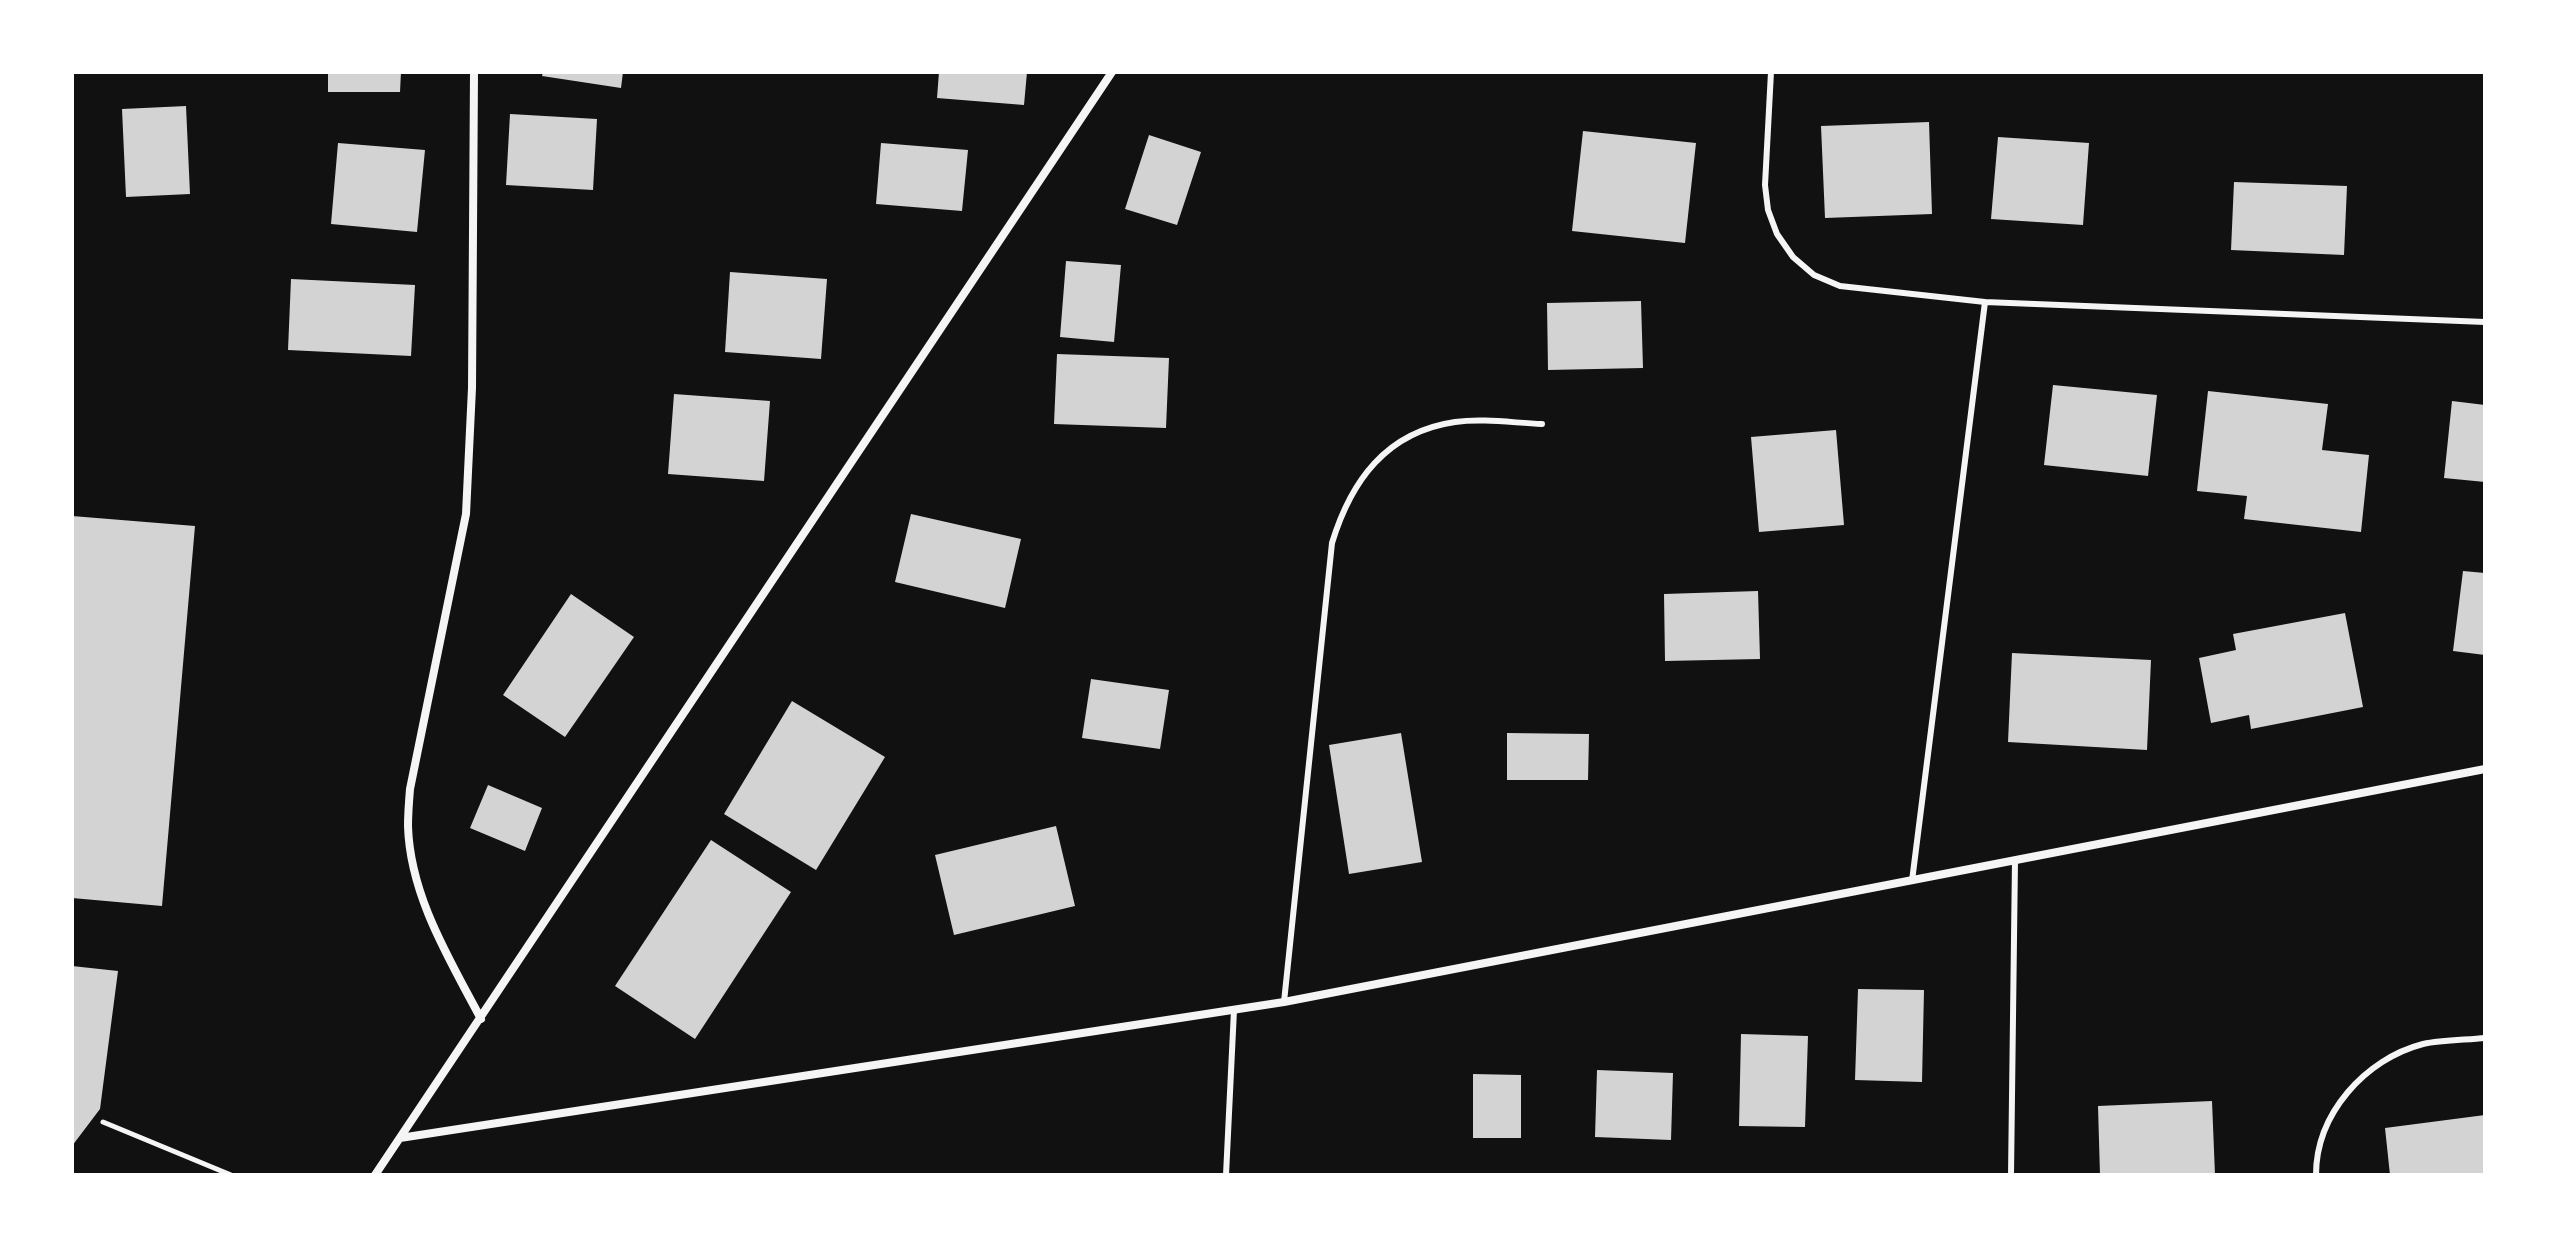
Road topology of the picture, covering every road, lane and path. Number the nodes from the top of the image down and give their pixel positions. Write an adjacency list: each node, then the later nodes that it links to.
1 (474, 72): 12 (street)
2 (1112, 72): 12 (street)
3 (1771, 72): 4 (lane)
4 (1985, 302): 5 (lane); 9 (lane)
5 (2485, 322)
6 (1542, 424): 10 (lane)
7 (2485, 769): 8 (street)
8 (2015, 860): 9 (street); 19 (lane)
9 (1912, 881): 10 (street)
10 (1284, 1002): 11 (street)
11 (1234, 1010): 15 (street); 18 (lane)
12 (481, 1019): 15 (street)
13 (2485, 1038): 20 (lane)
14 (103, 1122): 16 (path)
15 (400, 1138): 17 (street)
16 (231, 1175)
17 (375, 1175)
18 (1226, 1175)
19 (2011, 1175)
20 (2316, 1175)

